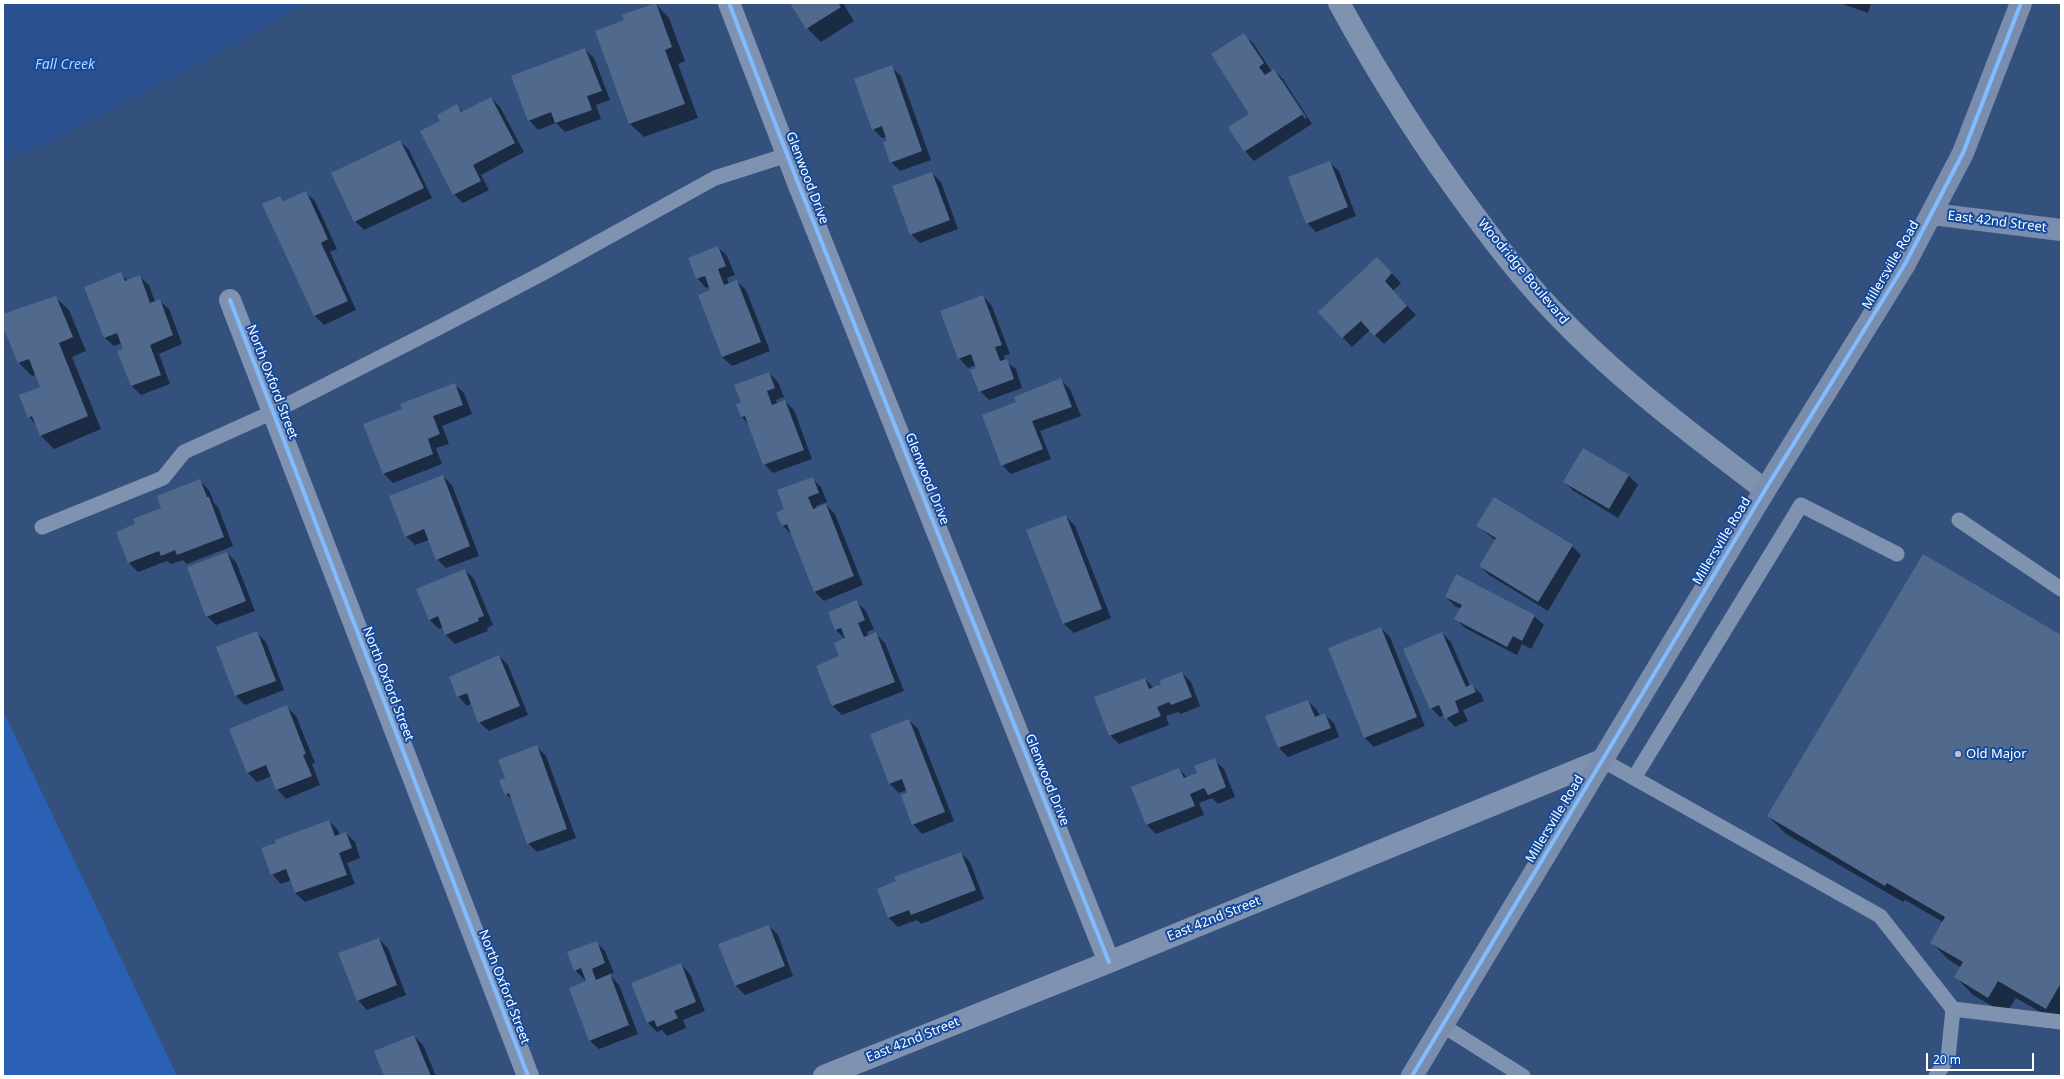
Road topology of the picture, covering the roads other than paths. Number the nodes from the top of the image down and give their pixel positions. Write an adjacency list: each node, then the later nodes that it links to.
1 (728, 3): 4 (street, Glenwood Drive)
2 (1338, 3): 9 (street, Woodridge Boulevard)
3 (2021, 3): 5 (street, Millersville Road)
4 (787, 155): 8 (lane); 16 (street, Glenwood Drive)
5 (1932, 214): 6 (street, East 42nd Street); 9 (street, Millersville Road)
6 (2061, 230)
7 (230, 300): 8 (street, North Oxford Street)
8 (273, 412): 11 (lane); 20 (street, North Oxford Street)
9 (1765, 490): 14 (street, Millersville Road)
10 (1959, 520): 13 (lane)
11 (42, 528)
12 (1897, 554): 15 (lane)
13 (2061, 589)
14 (1602, 760): 15 (lane); 16 (street, East 42nd Street); 19 (street, Millersville Road)
15 (1634, 778): 17 (lane)
16 (1109, 962): 21 (street, East 42nd Street)
17 (1953, 1009): 18 (lane); 24 (lane)
18 (2061, 1022)
19 (1442, 1025): 22 (street, Millersville Road); 23 (lane)
20 (528, 1076)
21 (824, 1076)
22 (1412, 1076)
23 (1523, 1076)
24 (1936, 1076)

